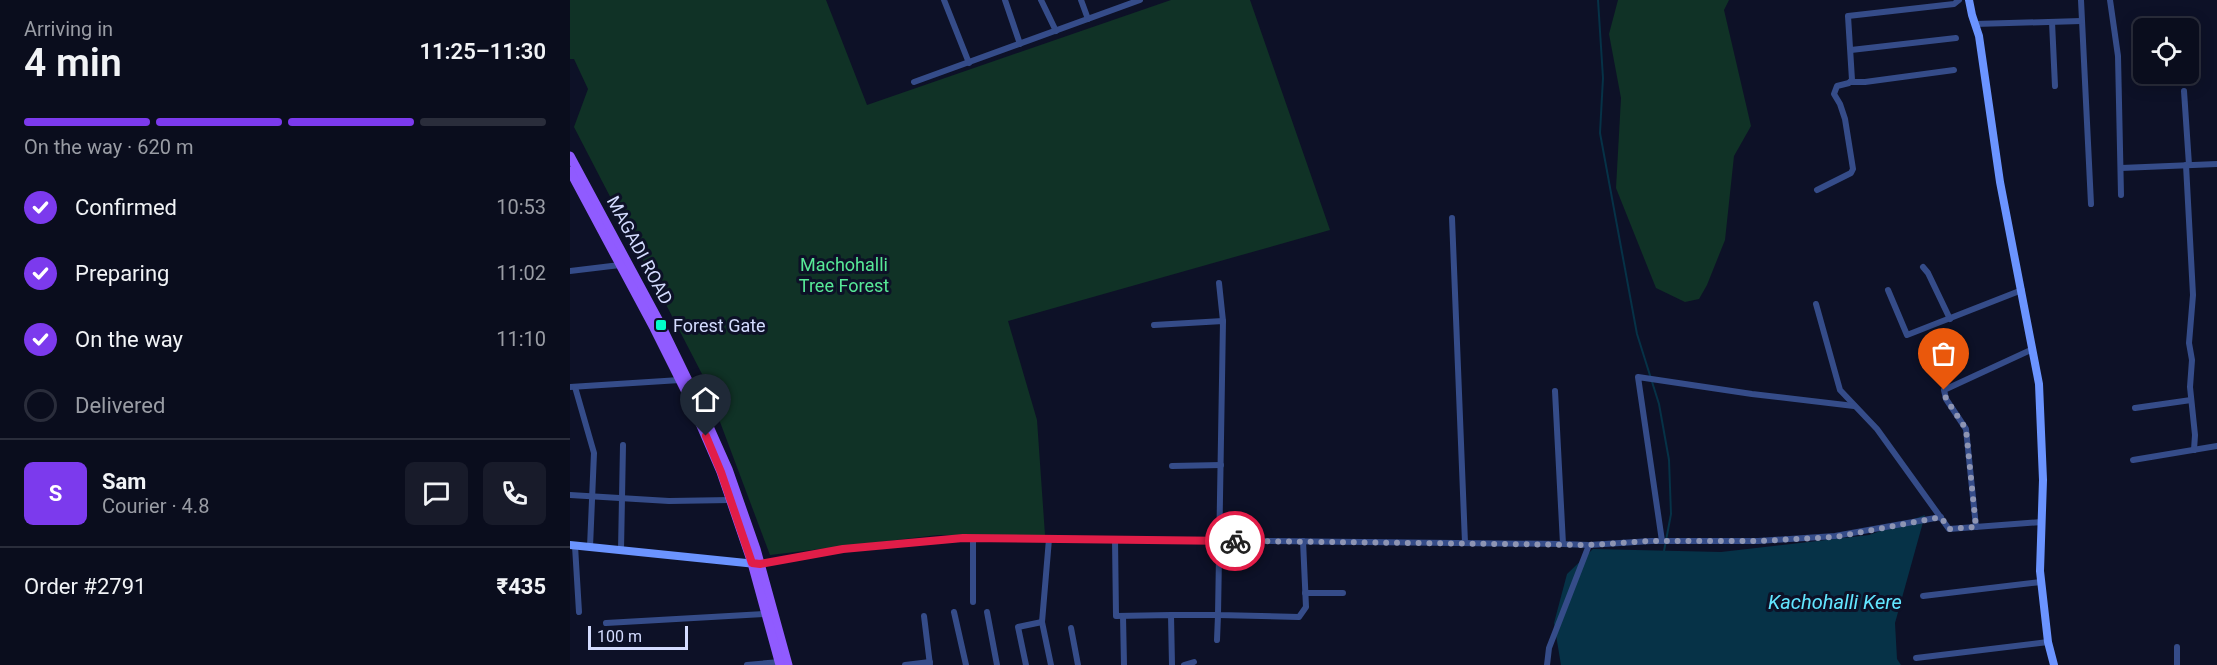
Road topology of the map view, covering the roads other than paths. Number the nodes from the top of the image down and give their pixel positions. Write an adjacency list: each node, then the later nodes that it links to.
1 (944, 0): 18 (street)
2 (1005, 0): 16 (street)
3 (1041, 0): 14 (street)
4 (1081, 0): 10 (street)
5 (1140, 0): 10 (street)
6 (1959, 0): 17 (street)
7 (1969, 0): 13 (street)
8 (2081, 0): 11 (street)
9 (2110, 0): 27 (street)
10 (1088, 19): 14 (street)
11 (2081, 21): 12 (street); 31 (street)
12 (2052, 22): 13 (street); 22 (street)
13 (1975, 24): 38 (street)
14 (1056, 31): 16 (street)
15 (1956, 38): 17 (street)
16 (1020, 44): 18 (street)
17 (1851, 50): 21 (street)
18 (969, 63): 20 (street)
19 (1954, 70): 21 (street)
20 (914, 82)
21 (1850, 82): 29 (street)
22 (2055, 86)
23 (2184, 91): 26 (street)
24 (570, 156): 75 (main road, MAGADI ROAD)
25 (2217, 164): 26 (street)
26 (2187, 165): 27 (street); 47 (street)
27 (2121, 168): 30 (street)
28 (570, 171): 33 (main road, MAGADI ROAD)
29 (1817, 190)
30 (2121, 195)
31 (2091, 204)
32 (1452, 218): 69 (street)
33 (620, 265): 35 (street); 44 (main road, MAGADI ROAD)
34 (1923, 267): 40 (street)
35 (570, 271)
36 (1219, 283): 41 (street)
37 (1888, 290): 40 (street)
38 (2022, 290): 40 (street); 43 (street)
39 (1816, 304): 48 (street)
40 (1950, 319)
41 (1223, 321): 42 (street); 54 (street)
42 (1155, 325)
43 (2033, 349): 61 (street); 62 (street)
44 (680, 380): 45 (street); 59 (main road, MAGADI ROAD)
45 (573, 387): 57 (street)
46 (1555, 391): 70 (street)
47 (2192, 400): 49 (street); 52 (street)
48 (1854, 406): 60 (street); 67 (street)
49 (2135, 408)
50 (622, 445): 58 (street)
51 (2217, 446): 52 (street)
52 (2194, 450): 53 (street)
53 (2133, 460)
54 (1221, 465): 55 (street); 66 (street)
55 (1172, 466)
56 (570, 495): 57 (street)
57 (591, 496): 58 (street); 73 (street)
58 (622, 497): 59 (street); 74 (street)
59 (731, 500): 75 (main road, MAGADI ROAD)
60 (1941, 517): 62 (street); 67 (street)
61 (2042, 522): 62 (street); 76 (street)
62 (1976, 527)
63 (973, 538): 64 (street); 75 (street); 80 (street)
64 (1049, 539): 65 (street); 89 (street)
65 (1115, 539): 66 (street); 88 (street)
66 (1219, 540): 68 (street); 86 (street)
67 (1662, 541): 71 (street)
68 (1303, 542): 69 (street); 77 (street)
69 (1465, 543): 70 (street)
70 (1563, 544): 71 (street)
71 (1589, 545): 109 (street)
72 (572, 546): 73 (street); 81 (street)
73 (590, 547): 74 (street)
74 (621, 550): 75 (street)
75 (756, 564): 84 (main road, MAGADI ROAD); 98 (main road, MAGADI ROAD)
76 (2042, 582): 79 (street); 93 (street)
77 (1305, 592): 78 (street); 86 (street)
78 (1343, 593)
79 (1923, 596)
80 (973, 602)
81 (579, 612)
82 (954, 612): 101 (street)
83 (987, 612): 102 (street)
84 (766, 614): 90 (street); 98 (main road, MAGADI ROAD)
85 (1171, 615): 86 (street); 88 (street); 107 (street)
86 (1218, 615): 92 (street)
87 (924, 616): 97 (street)
88 (1123, 616): 106 (street)
89 (1042, 622): 103 (street); 104 (street)
90 (606, 623)
91 (1071, 628): 105 (street)
92 (1217, 640)
93 (2048, 642): 95 (street); 110 (street)
94 (2177, 647): 111 (street)
95 (1916, 658)
96 (1194, 662): 108 (street)
97 (930, 663): 100 (street)
98 (783, 664): 99 (street)
99 (747, 665)
100 (905, 665)
101 (966, 665)
102 (997, 665)
103 (1026, 665)
104 (1051, 665)
105 (1078, 665)
106 (1124, 665)
107 (1172, 665)
108 (1184, 665)
109 (1547, 665)
110 (2054, 665)
111 (2176, 665)

